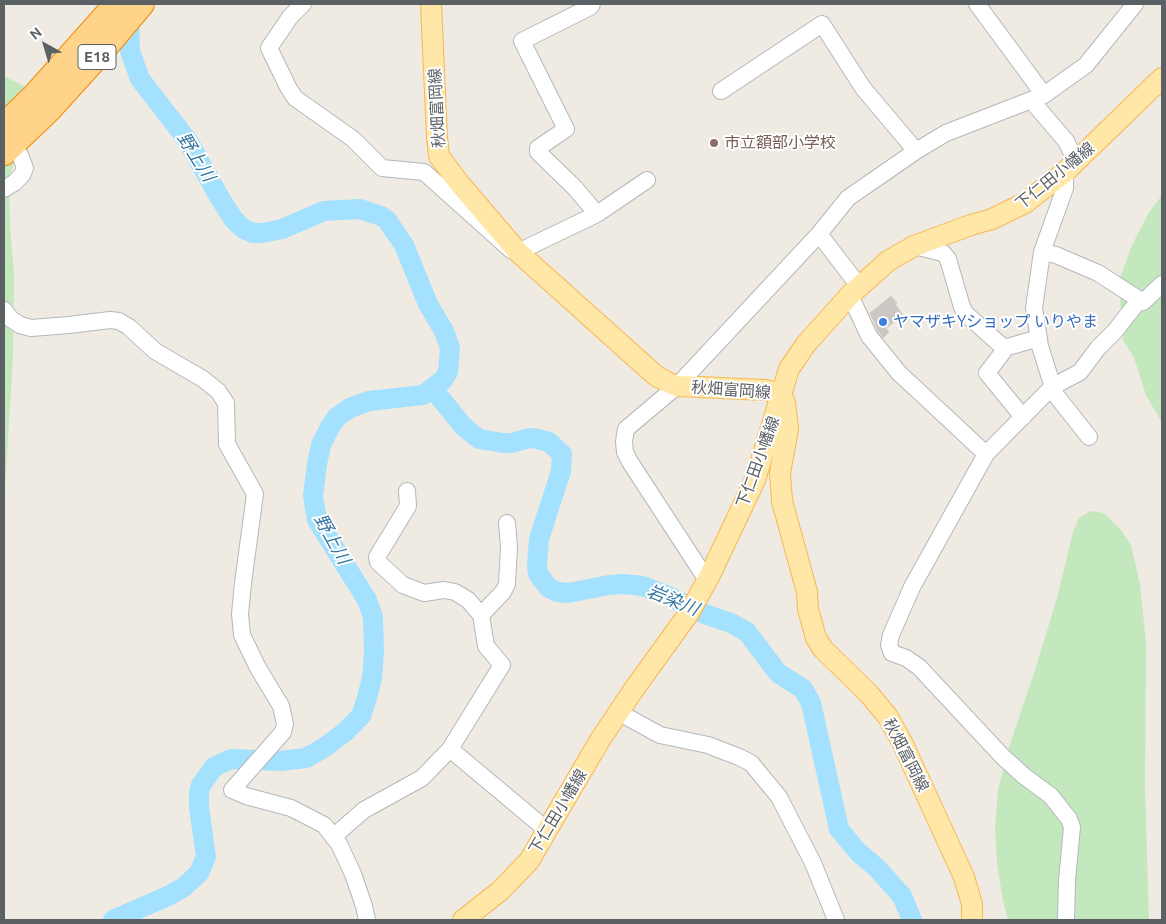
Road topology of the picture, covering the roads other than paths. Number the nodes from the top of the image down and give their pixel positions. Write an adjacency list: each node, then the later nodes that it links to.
1 (116, 4): 11 (highway, E18)
2 (142, 4): 11 (highway, E18)
3 (303, 4): 21 (street)
4 (432, 4): 21 (main road, 秋畑富岡線)
5 (592, 4): 18 (street)
6 (977, 4): 10 (street)
7 (1135, 4): 10 (street)
8 (1162, 78): 15 (main road, 下仁田小幡線)
9 (722, 91): 13 (street)
10 (1038, 97): 13 (street); 15 (street)
11 (42, 102): 12 (highway, E18); 14 (highway, E18)
12 (4, 125)
13 (916, 151): 19 (street)
14 (12, 154): 17 (street)
15 (1070, 167): 20 (main road, 下仁田小幡線); 22 (street)
16 (647, 180): 18 (street)
17 (4, 189)
18 (598, 214): 21 (street)
19 (819, 234): 24 (street); 29 (street)
20 (914, 246): 24 (main road, 下仁田小幡線); 28 (street)
21 (518, 252): 29 (main road, 秋畑富岡線)
22 (1042, 252): 25 (street); 27 (street)
23 (1162, 284): 25 (street)
24 (854, 291): 31 (main road, 下仁田小幡線); 34 (street)
25 (1140, 299): 30 (street)
26 (4, 310): 42 (street)
27 (1039, 338): 28 (street); 30 (street)
28 (1004, 348): 32 (street)
29 (677, 386): 31 (main road, 秋畑富岡線); 37 (street)
30 (1052, 388): 32 (street); 33 (street)
31 (782, 394): 37 (main road, 下仁田小幡線); 46 (main road, 秋畑富岡線)
32 (1023, 417): 34 (street)
33 (1089, 437)
34 (986, 454): 47 (street)
35 (407, 491): 38 (street)
36 (507, 523): 38 (street)
37 (705, 584): 39 (main road, 下仁田小幡線)
38 (481, 615): 40 (street)
39 (618, 712): 41 (main road, 下仁田小幡線); 45 (street)
40 (450, 749): 41 (street); 42 (street)
41 (548, 831): 44 (main road, 下仁田小幡線)
42 (333, 836): 43 (street)
43 (367, 920)
44 (463, 920)
45 (836, 920)
46 (972, 920)
47 (1066, 920)

